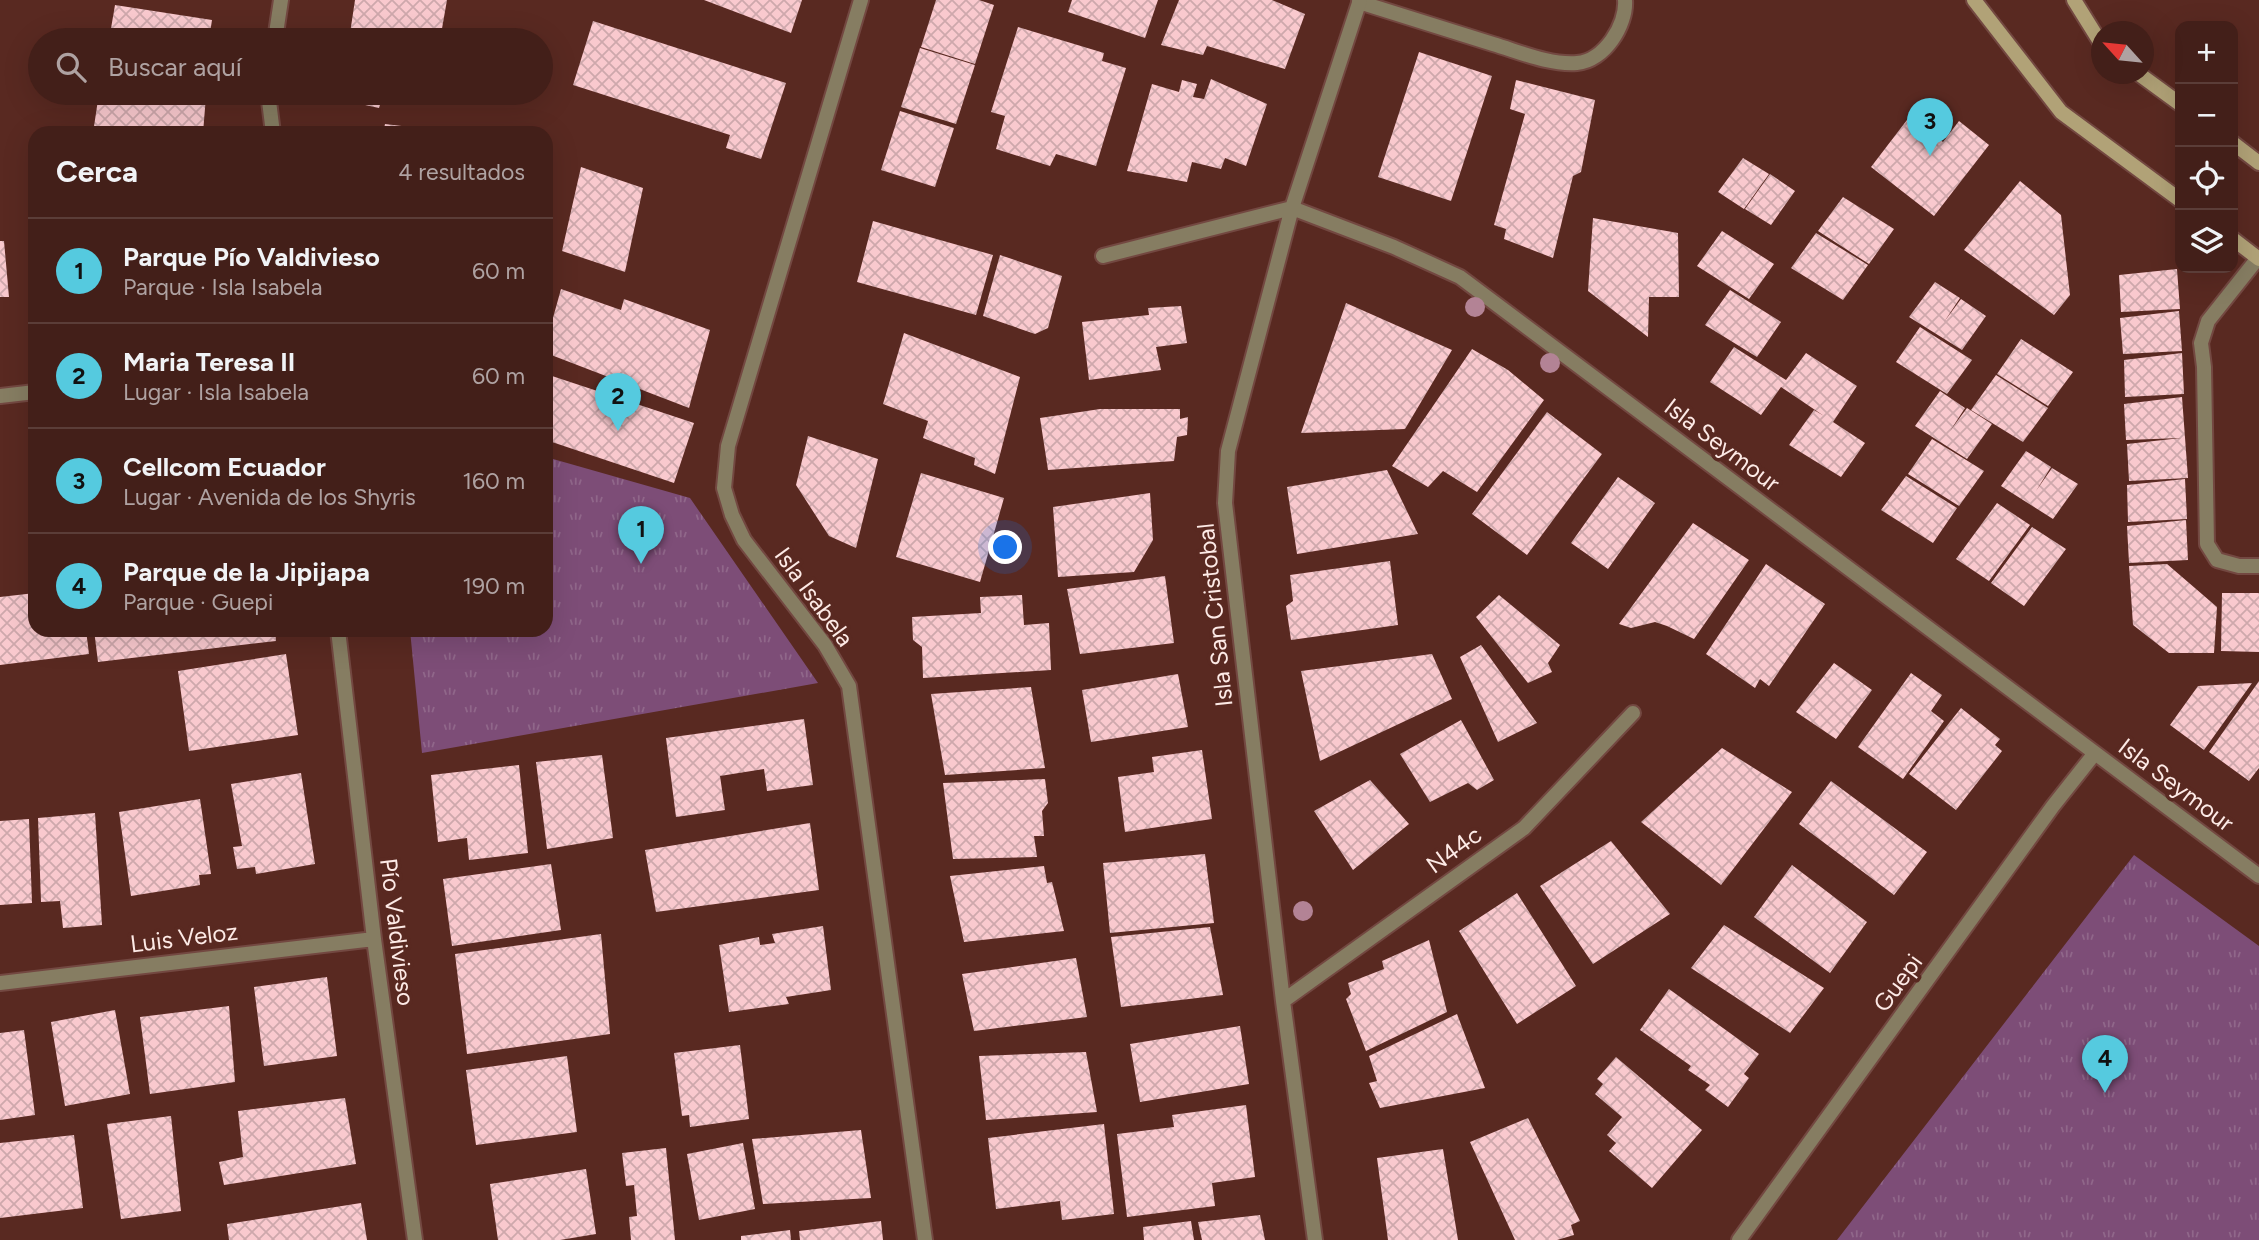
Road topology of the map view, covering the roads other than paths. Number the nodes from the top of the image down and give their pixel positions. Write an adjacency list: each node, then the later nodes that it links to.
1 (281, 0): 8 (street)
2 (861, 0): 31 (street, Isla Isabela)
3 (1625, 0): 6 (street)
4 (1975, 0): 15 (main road)
5 (2074, 0): 7 (main road)
6 (1360, 1): 16 (street, Isla San Cristobal)
7 (2091, 27)
8 (277, 28)
9 (2153, 84): 10 (main road)
10 (2175, 100)
11 (269, 105): 12 (street)
12 (271, 126)
13 (2238, 147): 14 (main road)
14 (2259, 163)
15 (2175, 196)
16 (1292, 208): 18 (street); 25 (street, Isla Seymour); 29 (street, Isla San Cristobal)
17 (2238, 243): 19 (main road)
18 (1103, 256)
19 (2259, 259): 22 (street)
20 (28, 393): 21 (street)
21 (0, 396)
22 (2259, 566)
23 (339, 637): 27 (street, Pío Valdivieso)
24 (1633, 713): 29 (street, N44c)
25 (2095, 753): 26 (street, Isla Seymour); 33 (street, Guepi)
26 (2259, 876)
27 (374, 939): 28 (street, Luis Veloz); 30 (street, Pío Valdivieso)
28 (0, 983)
29 (1283, 1001): 32 (street, Isla San Cristobal)
30 (415, 1240)
31 (925, 1240)
32 (1315, 1240)
33 (1740, 1240)

